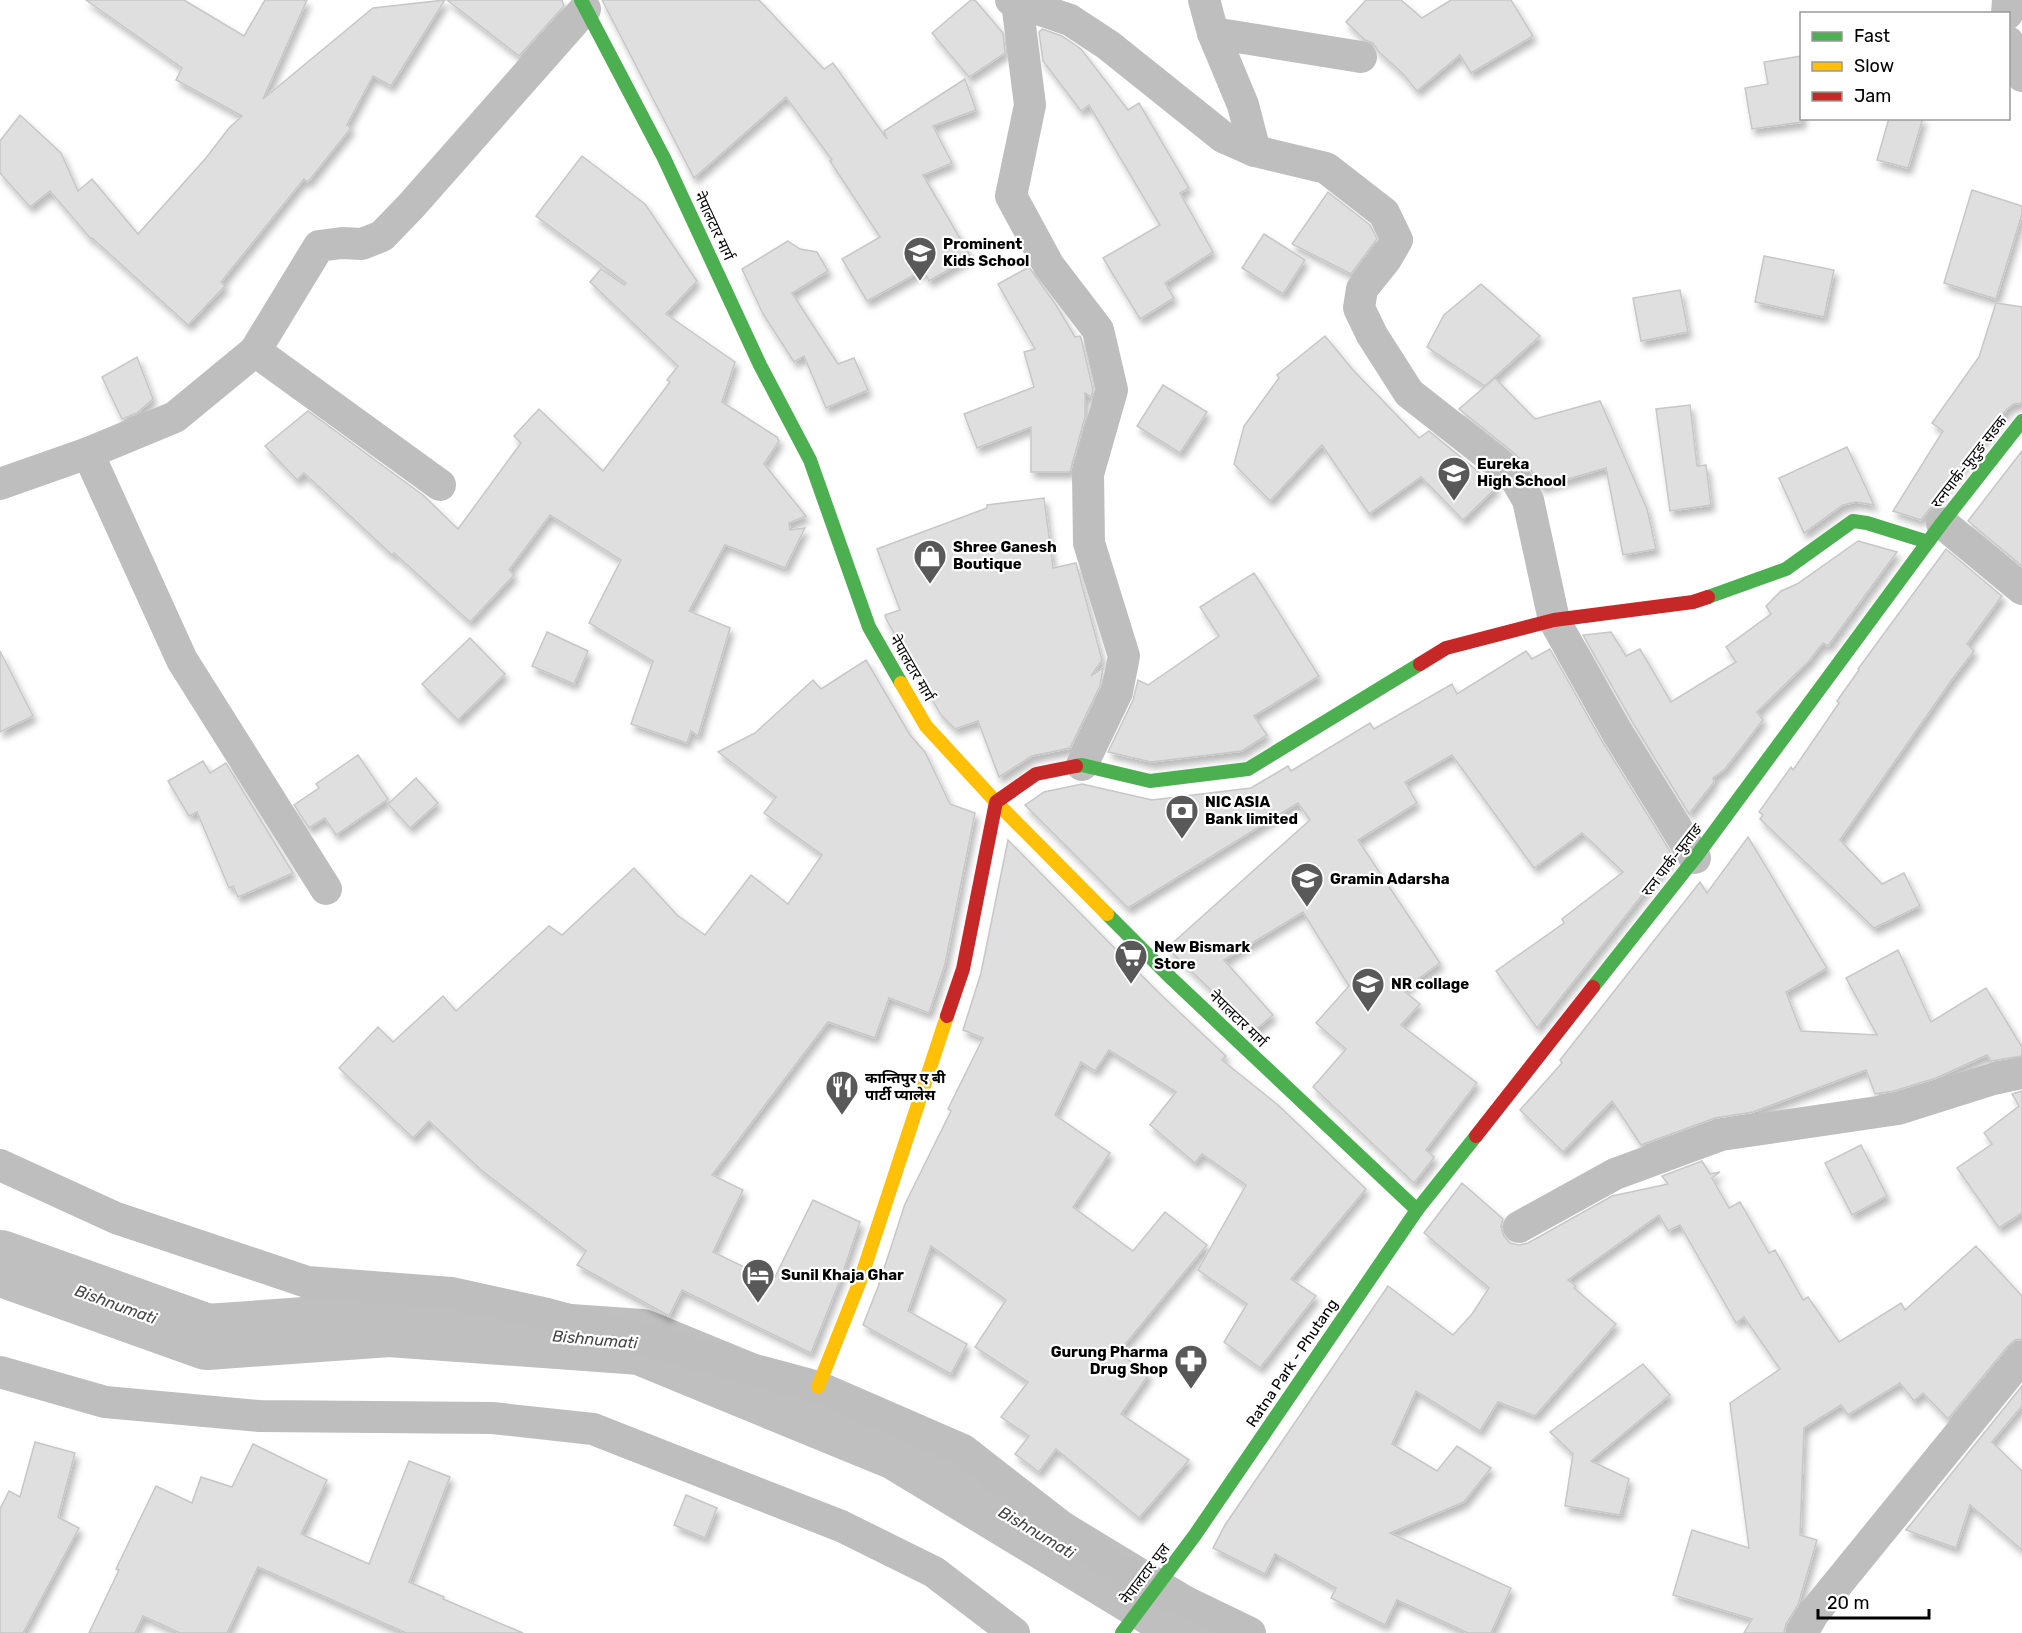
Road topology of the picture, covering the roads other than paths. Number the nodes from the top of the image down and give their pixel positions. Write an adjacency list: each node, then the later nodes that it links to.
1 (1204, 0): 4 (street)
2 (1014, 1): 8 (street); 17 (street)
3 (583, 4): 9 (street); 18 (street, नेपालटार मार्ग)
4 (1213, 33): 6 (street); 8 (street)
5 (2010, 47): 7 (street)
6 (1361, 57)
7 (2022, 76)
8 (1255, 151): 16 (street)
9 (255, 351): 11 (street); 13 (street)
10 (2022, 421): 14 (street, रत्नपार्क-फुटुङ सडक)
11 (88, 453): 12 (street); 20 (street)
12 (0, 484)
13 (440, 485)
14 (1935, 533): 15 (street); 16 (street); 19 (street, रत्न पार्क-फुताङ)
15 (2022, 589)
16 (1554, 620): 17 (street); 19 (street)
17 (1082, 765): 18 (street)
18 (996, 802): 23 (street, नेपालटार मार्ग); 27 (street)
19 (1695, 858): 23 (street, रत्न पार्क-फुताङ)
20 (326, 889)
21 (2022, 1072): 24 (street)
22 (0, 1165): 27 (street)
23 (1417, 1210): 28 (street, Ratna Park - Phutang)
24 (1519, 1227)
25 (2022, 1357): 32 (street)
26 (0, 1372): 29 (street)
27 (818, 1387): 31 (street)
28 (1195, 1535): 30 (street, नेपालटार पुल)
29 (1014, 1633)
30 (1122, 1633)
31 (1250, 1633)
32 (1802, 1633)

